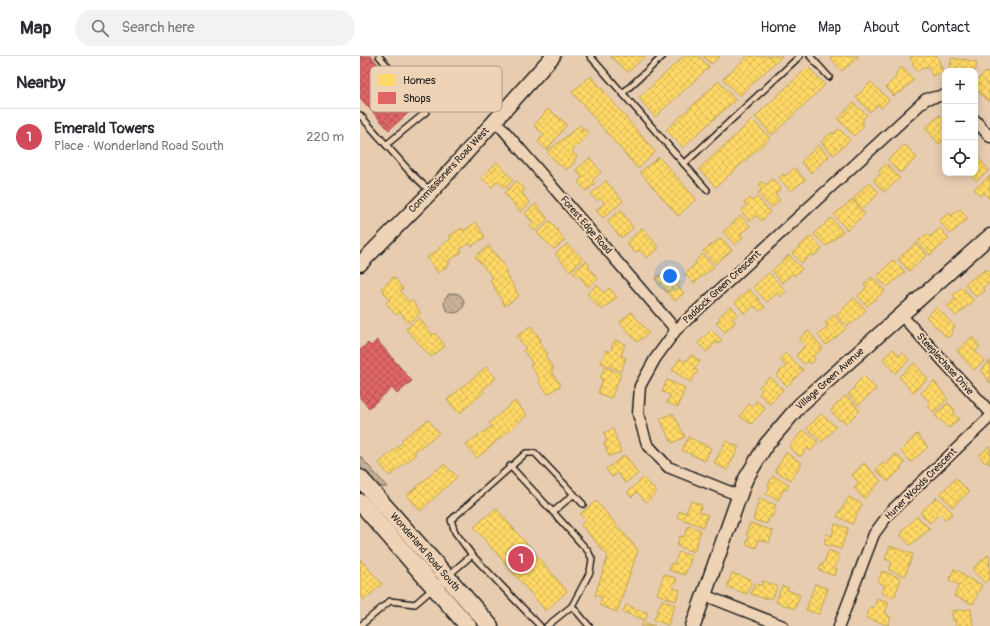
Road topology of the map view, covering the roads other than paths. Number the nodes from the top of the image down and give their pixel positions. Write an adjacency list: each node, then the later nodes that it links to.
1 (379, 56): 7 (lane)
2 (552, 56): 13 (street, Commissioners Road West)
3 (590, 56): 9 (lane)
4 (663, 56): 9 (lane)
5 (800, 56): 17 (lane)
6 (810, 56): 8 (lane)
7 (387, 66)
8 (828, 77)
9 (623, 93): 17 (lane)
10 (942, 96): 23 (street, Paddock Green Crescent)
11 (426, 112): 16 (lane)
12 (360, 115): 16 (lane)
13 (495, 120): 19 (street, Commissioners Road West); 23 (street, Forest Edge Road)
14 (978, 123): 15 (street)
15 (990, 137)
16 (386, 145): 19 (lane)
17 (684, 164): 18 (lane)
18 (707, 190)
19 (431, 192): 21 (street, Commissioners Road West)
20 (990, 236): 22 (street, Village Green Avenue)
21 (360, 264)
22 (901, 315): 24 (street, Steeplechase Drive); 29 (street, Village Green Avenue)
23 (676, 330): 29 (street, Paddock Green Crescent)
24 (990, 412)
25 (990, 417): 45 (street, Huner Woods Crescent)
26 (510, 466): 28 (lane); 32 (lane); 33 (lane)
27 (360, 478): 34 (main road, Wonderland Road South)
28 (574, 494): 31 (lane); 32 (lane)
29 (740, 496): 35 (street, Village Green Avenue)
30 (360, 502): 34 (main road, Wonderland Road South)
31 (583, 504)
32 (553, 512): 36 (lane)
33 (472, 555): 34 (lane); 40 (lane)
34 (440, 582): 37 (lane); 38 (main road, Wonderland Road South); 39 (main road, Wonderland Road South)
35 (704, 595): 43 (street, Village Green Avenue); 44 (street)
36 (572, 606): 41 (lane); 42 (lane)
37 (360, 626)
38 (468, 626)
39 (490, 626)
40 (540, 626)
41 (547, 626)
42 (589, 626)
43 (693, 626)
44 (783, 626)
45 (839, 626)

